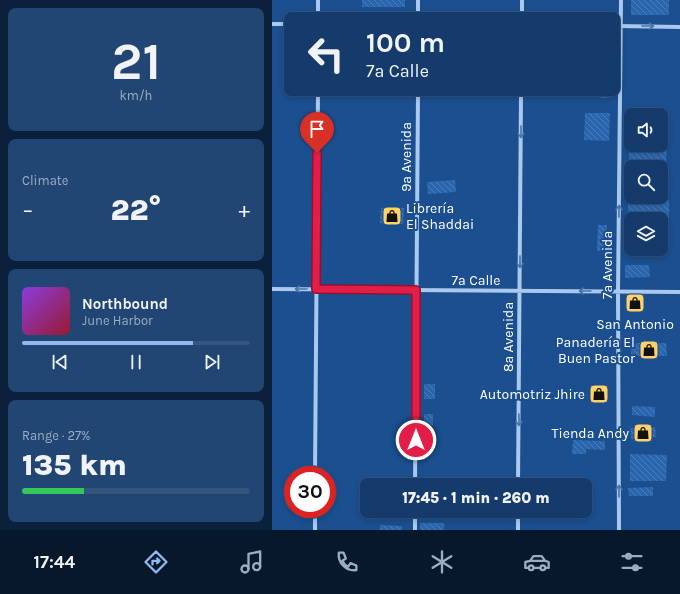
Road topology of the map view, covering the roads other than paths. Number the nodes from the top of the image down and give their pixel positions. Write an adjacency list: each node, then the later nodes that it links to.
1 (318, 0): 5 (street)
2 (418, 0): 6 (street)
3 (522, 0): 7 (street)
4 (621, 0): 8 (street, 7a Avenida)
5 (318, 12)
6 (418, 12)
7 (522, 12)
8 (620, 13)
9 (272, 24): 10 (street)
10 (284, 24)
11 (620, 26): 12 (street, one-way to 12)
12 (680, 26)
13 (318, 96): 18 (street)
14 (418, 96): 19 (street, 9a Avenida)
15 (521, 96): 20 (street, 8a Avenida, one-way to 20)
16 (619, 96): 21 (street, 7a Avenida, one-way to 16)
17 (272, 289): 18 (street, 7a Calle, one-way to 17)
18 (316, 289): 19 (street, 7a Calle); 23 (street)
19 (416, 290): 20 (street, 7a Calle); 24 (street, 9a Avenida)
20 (520, 291): 21 (street, 7a Calle, one-way to 20); 25 (street, 8a Avenida, one-way to 25)
21 (618, 292): 22 (street, 7a Calle); 32 (street, 7a Avenida, one-way to 21)
22 (680, 292)
23 (315, 466)
24 (415, 478)
25 (518, 478)
26 (315, 518): 29 (street)
27 (415, 518): 30 (street)
28 (518, 518): 31 (street)
29 (315, 530)
30 (415, 530)
31 (518, 530)
32 (619, 530)

